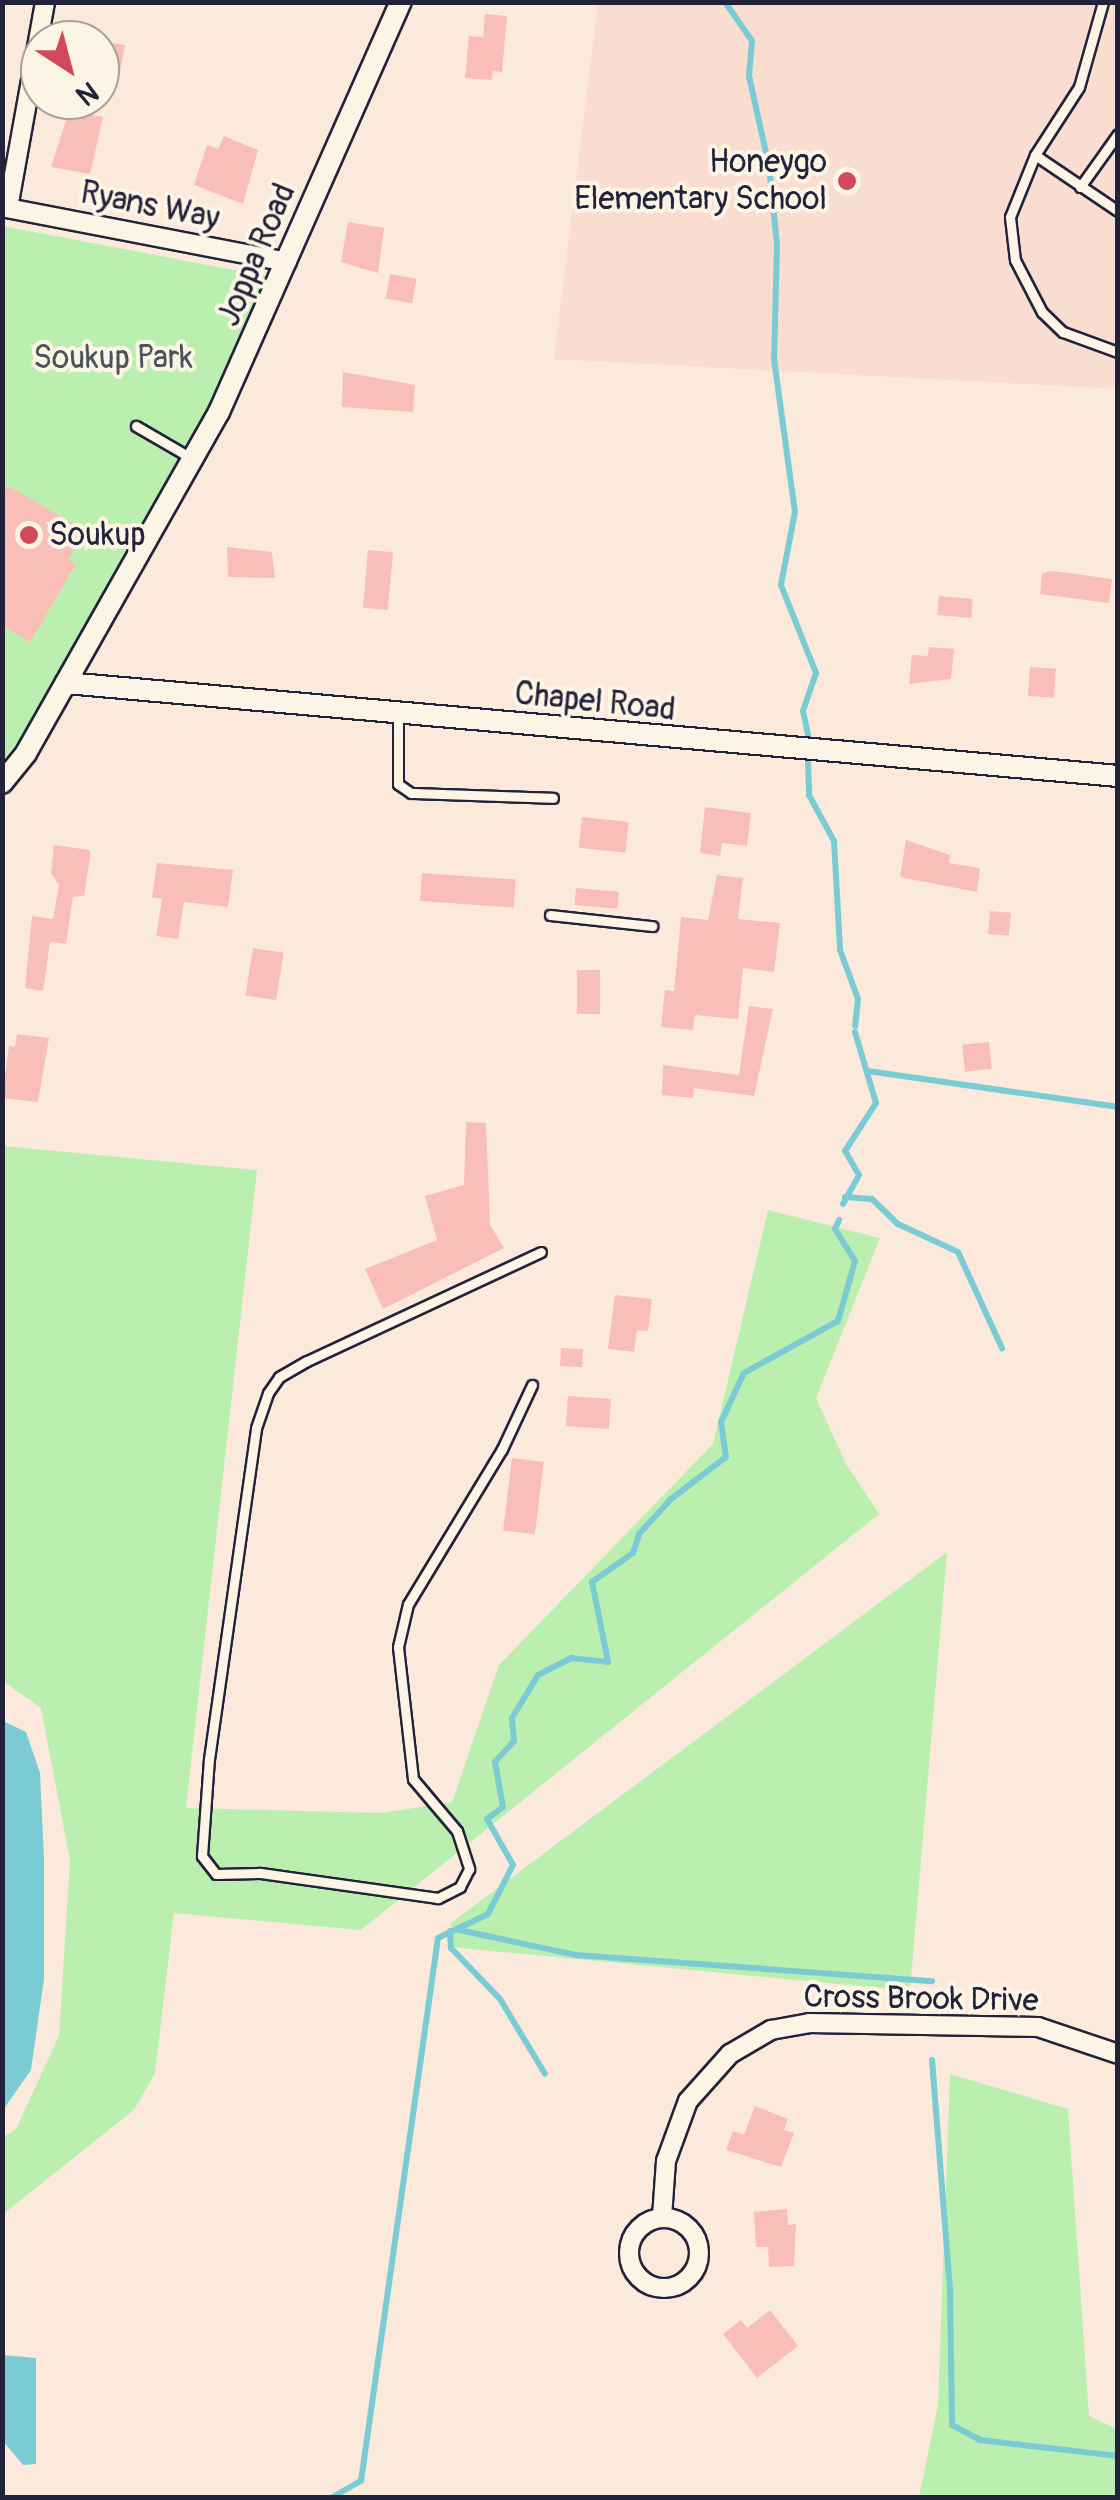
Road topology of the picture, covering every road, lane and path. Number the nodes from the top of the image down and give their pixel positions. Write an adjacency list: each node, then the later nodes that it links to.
1 (45, 2): 8 (street)
2 (401, 2): 10 (street, Joppa Road)
3 (1104, 7): 4 (lane); 6 (lane)
4 (1118, 11)
5 (1118, 134): 7 (lane)
6 (1035, 154): 7 (lane); 11 (lane)
7 (1080, 188): 9 (lane)
8 (5, 207): 10 (street, Ryans Way)
9 (1118, 210)
10 (287, 262): 13 (street, Joppa Road)
11 (1118, 352)
12 (136, 426): 13 (lane)
13 (194, 460): 14 (street, Joppa Road)
14 (66, 683): 15 (street, Chapel Road); 17 (street, Joppa Road)
15 (398, 712): 16 (street, Chapel Road); 18 (lane)
16 (1118, 776)
17 (2, 783)
18 (552, 798)
19 (550, 915): 20 (lane)
20 (652, 926)
21 (541, 1252): 22 (lane)
22 (532, 1385)
23 (1118, 2054): 24 (street, Cross Brook Drive)
24 (662, 2217): 24 (street)

